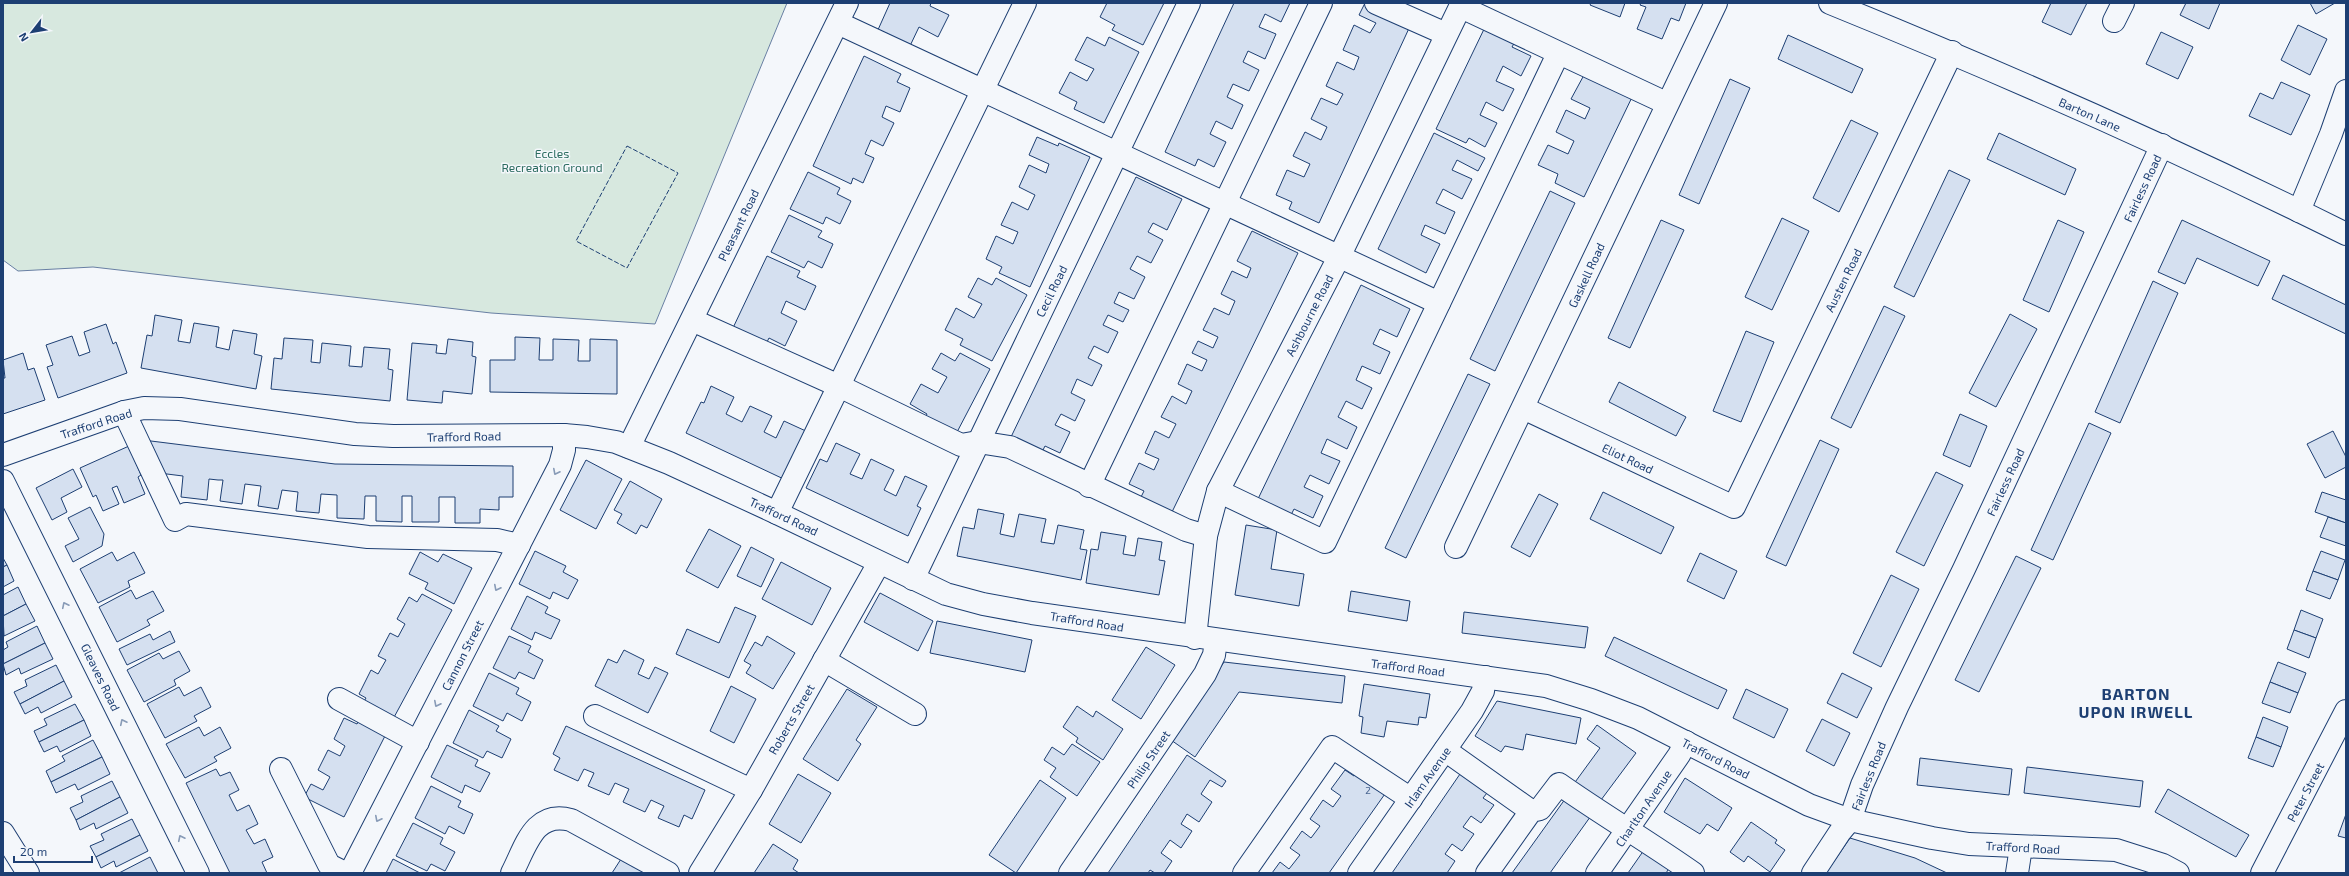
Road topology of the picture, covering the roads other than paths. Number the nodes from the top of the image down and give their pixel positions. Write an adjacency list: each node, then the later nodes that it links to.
1 (847, 3): 9 (street, Pleasant Road)
2 (1024, 3): 13 (street)
3 (1189, 3): 17 (street, Cecil Road)
4 (1321, 3): 18 (street)
5 (1376, 3): 10 (street)
6 (1716, 3): 15 (street, Gaskell Road)
7 (1830, 3): 11 (street, Barton Lane)
8 (1461, 5): 10 (street, Ashbourne Road); 12 (street)
9 (838, 23): 13 (street); 23 (street, Pleasant Road)
10 (1446, 34): 21 (street, Ashbourne Road)
11 (1952, 52): 16 (street, Barton Lane); 34 (street, Austen Road)
12 (1558, 54): 15 (street); 22 (street)
13 (982, 90): 17 (street); 24 (street)
14 (2346, 91): 19 (street)
15 (1666, 103): 25 (street, Gaskell Road)
16 (2162, 145): 19 (street, Barton Lane); 55 (street, Fairless Road)
17 (1118, 153): 18 (street); 28 (street, Cecil Road)
18 (1225, 203): 21 (street); 32 (street)
19 (2299, 211): 20 (street, Barton Lane)
20 (2346, 234)
21 (1339, 257): 22 (street); 33 (street, Ashbourne Road)
22 (1439, 303): 33 (street)
23 (692, 320): 24 (street); 29 (street, Pleasant Road)
24 (839, 386): 28 (street); 35 (street)
25 (1523, 408): 34 (street, Eliot Road); 38 (street, Gaskell Road)
26 (124, 412): 27 (street, Trafford Road); 30 (street, Trafford Road); 37 (street)
27 (564, 435): 29 (street, Trafford Road); 37 (street, Cannon Street, one-way to 37)
28 (978, 442): 32 (street); 40 (street, Cecil Road)
29 (629, 447): 35 (street, Trafford Road)
30 (3, 454)
31 (3, 481): 60 (street, Gleaves Road, one-way to 31)
32 (1089, 486): 36 (street)
33 (1218, 491): 36 (street, Ashbourne Road)
34 (1734, 507)
35 (778, 513): 39 (street, Trafford Road)
36 (1206, 536): 41 (street, Ashbourne Road)
37 (519, 545): 48 (street, Cannon Street, one-way to 48)
38 (1456, 547)
39 (879, 563): 40 (street, Trafford Road); 42 (street, Roberts Street)
40 (913, 579): 41 (street, Trafford Road)
41 (1206, 639): 43 (street, Trafford Road); 66 (street, Philip Street)
42 (824, 660): 46 (street); 52 (street, Roberts Street)
43 (1485, 677): 49 (street, Trafford Road); 50 (street, Irlam Avenue)
44 (339, 699): 48 (street)
45 (2346, 711): 75 (street, Peter Street)
46 (915, 714)
47 (595, 716): 52 (street)
48 (418, 742): 62 (street, Cannon Street, one-way to 62)
49 (1686, 742): 55 (street, Trafford Road); 56 (street, Charlton Avenue)
50 (1445, 750): 53 (street, Irlam Avenue); 54 (street)
51 (281, 769): 61 (street)
52 (750, 790): 65 (street, Roberts Street)
53 (1411, 800): 67 (street); 68 (street, Irlam Avenue)
54 (1531, 811): 56 (street); 69 (street)
55 (1850, 820): 58 (street, Trafford Road); 72 (street, Fairless Road)
56 (1627, 831): 70 (street, Charlton Avenue); 71 (street)
57 (3, 833): 59 (street)
58 (2021, 847): 73 (street); 74 (street, Trafford Road)
59 (28, 873)
60 (198, 873)
61 (344, 873)
62 (350, 873)
63 (512, 873): 64 (street)
64 (668, 873)
65 (700, 873)
66 (1070, 873)
67 (1244, 873)
68 (1360, 873)
69 (1487, 873)
70 (1597, 873)
71 (1693, 873)
72 (1813, 873)
73 (2017, 873)
74 (2178, 873)
75 (2262, 873)

